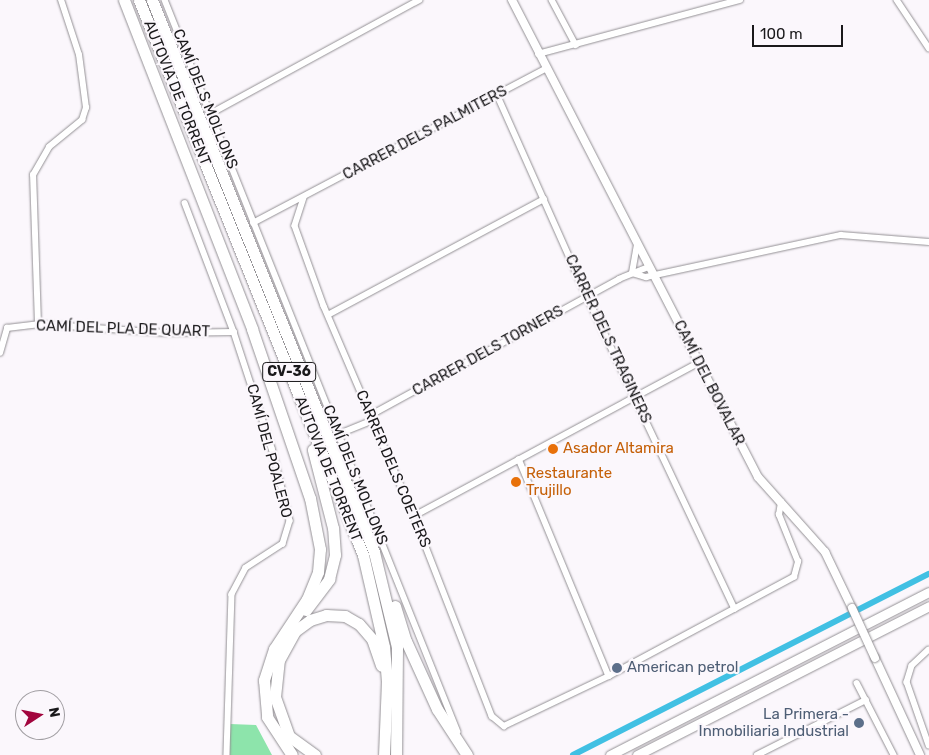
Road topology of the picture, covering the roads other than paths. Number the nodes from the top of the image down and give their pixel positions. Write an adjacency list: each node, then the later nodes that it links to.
1 (61, 0): 30 (street)
2 (124, 0): 44 (highway)
3 (140, 0): 29 (highway, AUTOVIA DE TORRENT / CV-36)
4 (152, 0): 38 (highway, AUTOVIA DE TORRENT / CV-36)
5 (165, 0): 17 (street, CAMÍ DELS MOLLONS)
6 (419, 0): 17 (street)
7 (512, 0): 14 (street, CAMÍ DEL BOVALAR)
8 (552, 0): 12 (street)
9 (740, 0): 11 (street)
10 (897, 0): 13 (street)
11 (726, 2): 12 (street)
12 (576, 45): 14 (street)
13 (929, 48)
14 (538, 54): 15 (street, CAMÍ DEL BOVALAR)
15 (545, 69): 16 (street, CARRER DELS PALMITERS); 23 (street, CAMÍ DEL BOVALAR)
16 (497, 94): 18 (street, CARRER DELS PALMITERS); 19 (street, CARRER DELS TRAGINERS)
17 (212, 113): 21 (street, CAMÍ DELS MOLLONS)
18 (304, 198): 21 (street, CARRER DELS PALMITERS); 28 (street, CARRER DELS COETERS)
19 (544, 199): 27 (street, CARRER DELS TRAGINERS); 28 (street)
20 (184, 203): 31 (street, CAMÍ DEL POALERO)
21 (253, 223): 36 (street, CAMÍ DELS MOLLONS)
22 (929, 242): 26 (street, CARRER DELS TORNERS)
23 (637, 244): 24 (street, CAMÍ DEL BOVALAR); 25 (street)
24 (649, 267): 25 (street, CARRER DELS TORNERS); 26 (street, CAMÍ DEL BOVALAR)
25 (632, 273): 26 (street, CARRER DELS TORNERS); 27 (street, CARRER DELS TORNERS)
26 (653, 274): 33 (street, CAMÍ DEL BOVALAR)
27 (587, 296): 34 (street, CARRER DELS TRAGINERS); 35 (street, CARRER DELS TORNERS)
28 (328, 315): 35 (street, CARRER DELS COETERS)
29 (268, 320): 44 (highway); 55 (highway, AUTOVIA DE TORRENT / CV-36)
30 (38, 324): 31 (street, CAMÍ DEL PLA DE QUART); 32 (street, CAMÍ DEL PLA DE QUART)
31 (234, 332): 51 (street, CAMÍ DEL POALERO)
32 (0, 352)
33 (698, 363): 34 (street); 39 (street, CAMÍ DEL BOVALAR)
34 (634, 397): 37 (street); 43 (street, CARRER DELS TRAGINERS)
35 (372, 417): 36 (street, CARRER DELS TORNERS); 40 (street, CARRER DELS COETERS)
36 (339, 434): 57 (street, CAMÍ DELS MOLLONS)
37 (519, 459): 40 (street); 46 (street)
38 (347, 481): 56 (highway, AUTOVIA DE TORRENT / CV-36); 57 (highway)
39 (781, 502): 43 (street); 62 (street, CAMÍ DEL BOVALAR, bridge)
40 (414, 516): 46 (street, CARRER DELS COETERS)
41 (929, 592): 58 (main road)
42 (929, 606): 59 (main road)
43 (735, 609): 46 (street)
44 (274, 649): 52 (highway)
45 (929, 650): 49 (street)
46 (609, 676)
47 (857, 683): 48 (street)
48 (866, 700): 50 (street); 61 (street)
49 (929, 745)
50 (768, 752): 60 (street)
51 (227, 755)
52 (292, 755)
53 (315, 755): 54 (highway)
54 (380, 755)
55 (384, 755)
56 (396, 755)
57 (467, 755)
58 (610, 755)
59 (637, 755)
60 (757, 755)
61 (894, 755)
62 (920, 755)

